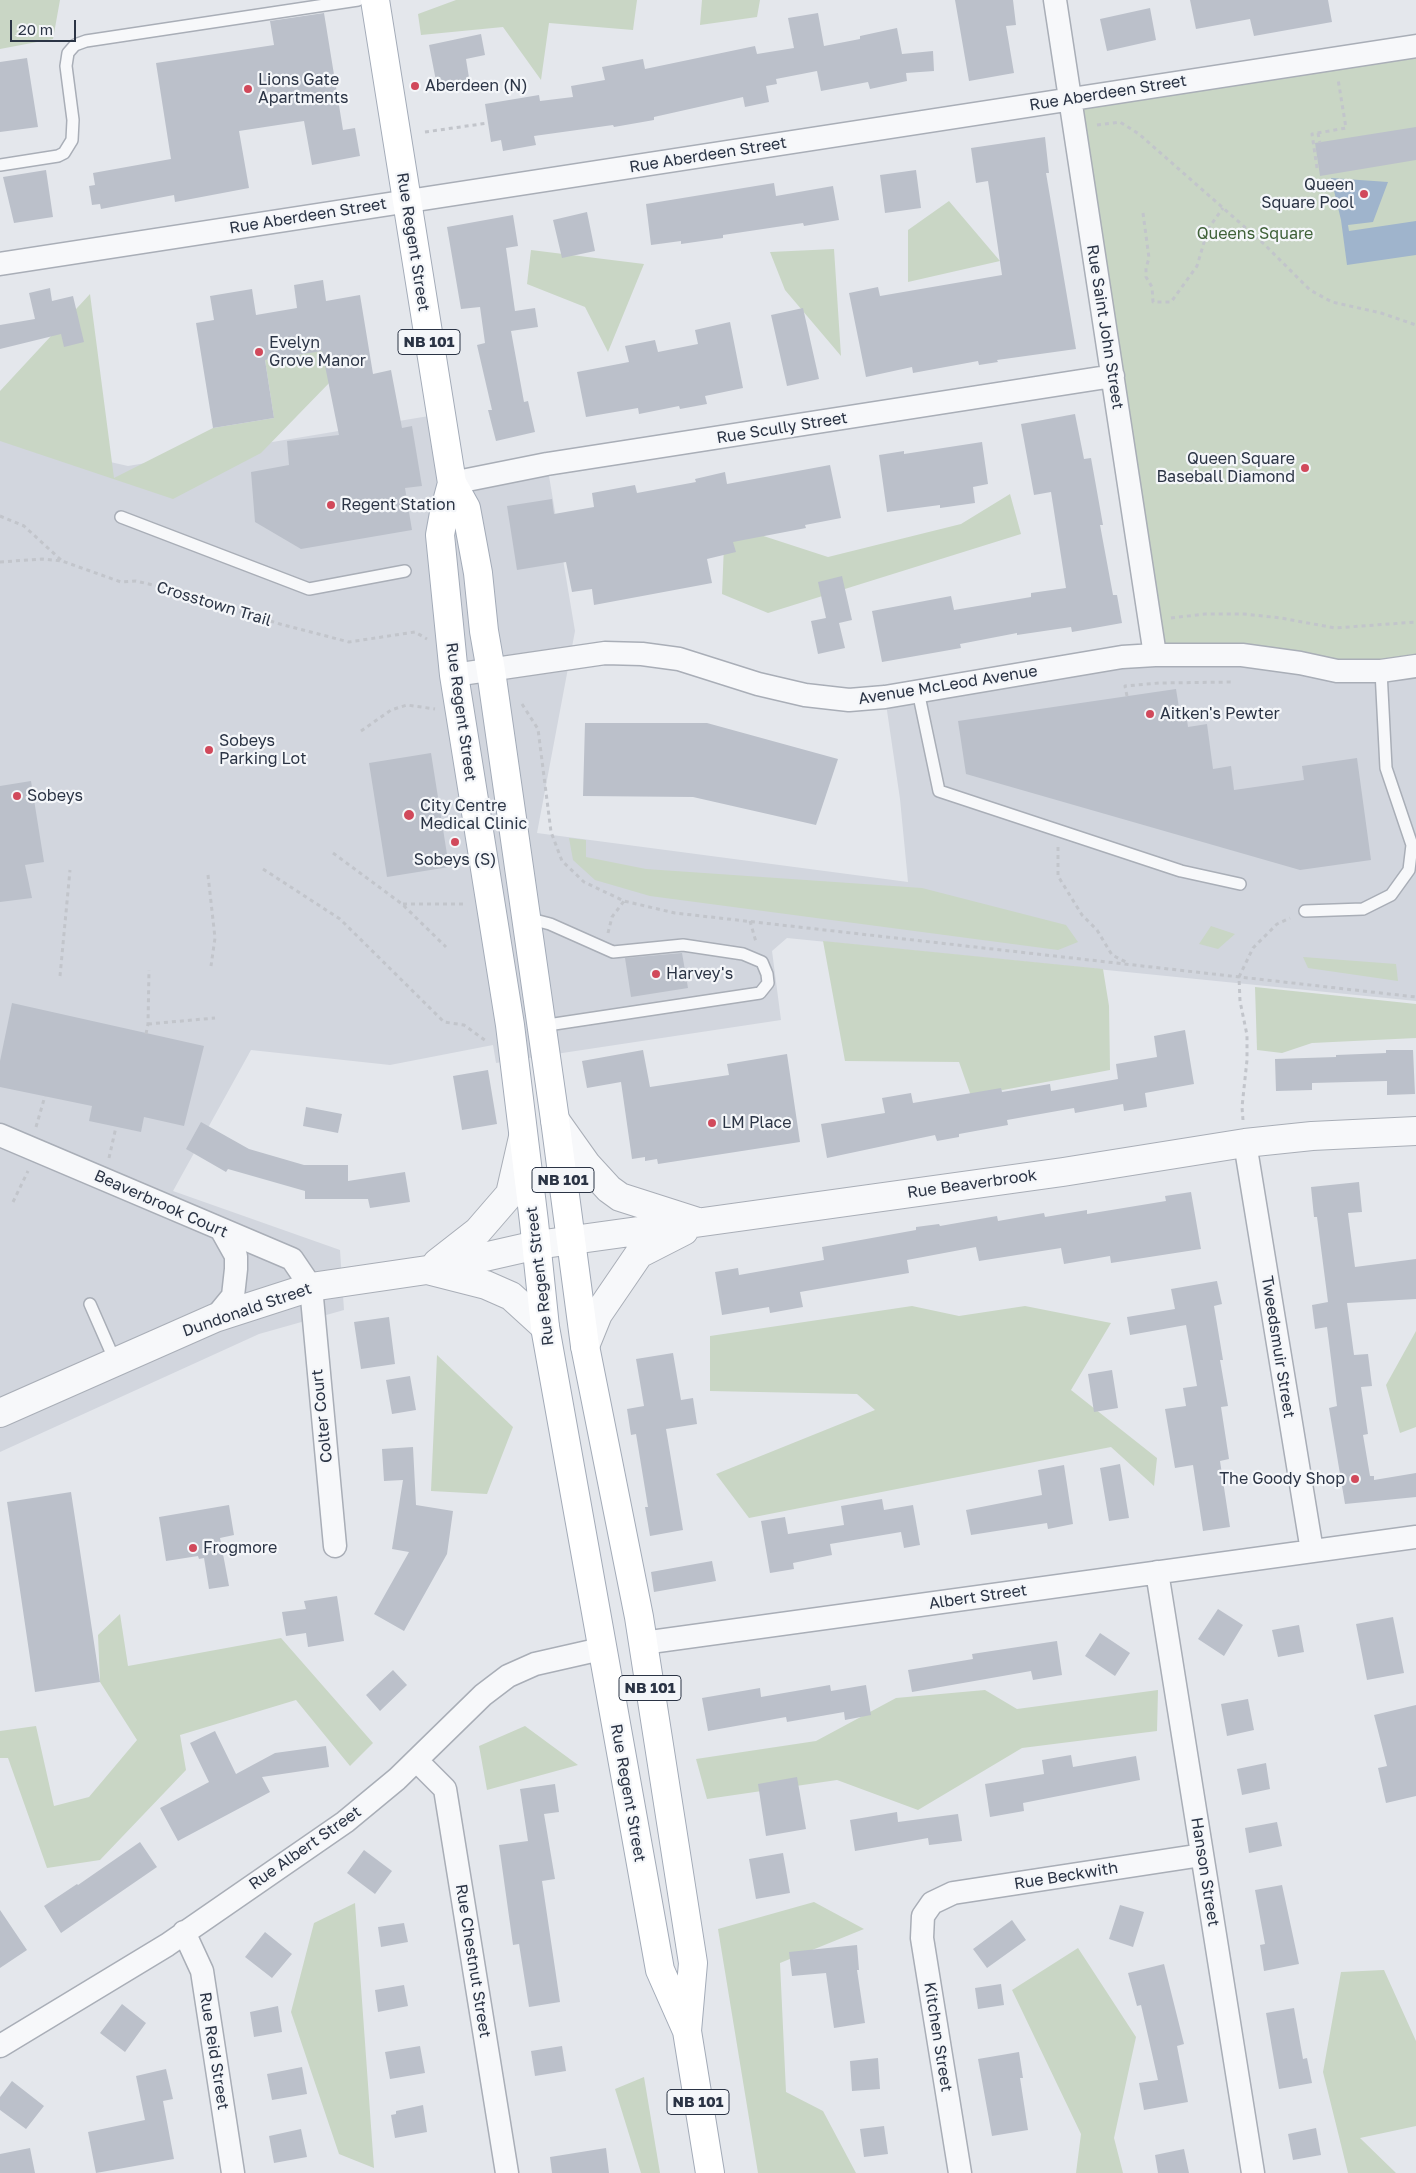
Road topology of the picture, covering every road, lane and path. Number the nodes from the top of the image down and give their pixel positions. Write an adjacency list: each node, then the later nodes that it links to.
1 (358, 0): 12 (lane)
2 (374, 0): 14 (main road, Rue Regent Street / NB 101)
3 (1055, 0): 6 (street, Rue Saint John Street)
4 (1416, 46): 5 (street, Rue Aberdeen Street)
5 (1335, 58): 6 (street, Rue Aberdeen Street); 10 (path)
6 (1070, 99): 14 (street, Rue Aberdeen Street); 19 (street, Rue Saint John Street)
7 (488, 123): 9 (path)
8 (1097, 125): 15 (path)
9 (425, 132)
10 (1318, 133): 11 (path); 13 (path)
11 (1320, 143)
12 (0, 165)
13 (1316, 168)
14 (406, 201): 17 (street, Rue Aberdeen Street); 20 (main road, Rue Regent Street / NB 101)
15 (1223, 208): 16 (path); 18 (path)
16 (1143, 213)
17 (0, 264)
18 (1416, 325)
19 (1113, 376): 20 (street, Rue Scully Street); 29 (street, Rue Saint John Street)
20 (452, 483): 31 (main road, Rue Regent Street / NB 101); 33 (main road, Rue Regent Street / NB 101)
21 (0, 516): 23 (path)
22 (122, 517): 25 (lane)
23 (62, 561): 24 (path, Crosstown Trail); 28 (path, Crosstown Trail)
24 (0, 562)
25 (405, 572)
26 (1168, 618): 27 (path)
27 (1416, 622)
28 (427, 640)
29 (1155, 655): 32 (street, Avenue McLeod Avenue); 35 (street, Avenue McLeod Avenue)
30 (1416, 666): 32 (street, Avenue McLeod Avenue)
31 (491, 671): 33 (street, Avenue McLeod Avenue); 35 (street, Avenue McLeod Avenue); 50 (main road, Rue Regent Street / NB 101)
32 (1380, 671): 49 (lane)
33 (454, 675): 68 (main road, Rue Regent Street / NB 101)
34 (1234, 682): 36 (path)
35 (918, 691): 40 (lane)
36 (1127, 696)
37 (520, 702): 46 (path)
38 (436, 709): 39 (path)
39 (361, 731)
40 (1058, 830): 45 (lane); 53 (path)
41 (333, 854): 47 (path)
42 (263, 869): 63 (path)
43 (70, 870): 56 (path)
44 (208, 875): 54 (path)
45 (1240, 884)
46 (624, 901): 51 (path); 53 (path)
47 (402, 904): 48 (path); 52 (path)
48 (471, 904)
49 (1305, 911): 57 (path)
50 (526, 918): 51 (lane); 61 (main road, Rue Regent Street / NB 101)
51 (604, 947): 61 (lane)
52 (446, 948)
53 (1131, 964): 57 (path)
54 (211, 966)
55 (149, 970): 60 (path)
56 (60, 976)
57 (1239, 977): 58 (path); 70 (path)
58 (1416, 997)
59 (215, 1018): 60 (path)
60 (148, 1024): 62 (path)
61 (541, 1026): 65 (main road, Rue Regent Street / NB 101)
62 (146, 1034)
63 (493, 1045)
64 (45, 1096): 71 (path)
65 (555, 1120): 74 (street); 76 (main road, Rue Regent Street / NB 101)
66 (116, 1127): 72 (path)
67 (1416, 1130): 70 (street, Rue Beaverbrook)
68 (524, 1133): 77 (main road, Rue Regent Street / NB 101); 78 (street)
69 (0, 1135): 71 (street, Beaverbrook Court)
70 (1245, 1143): 74 (street, Rue Beaverbrook); 88 (street, Tweedsmuir Street)
71 (33, 1149): 72 (street, Beaverbrook Court); 73 (path)
72 (102, 1178): 75 (street, Beaverbrook Court)
73 (13, 1202)
74 (698, 1223): 76 (street, Rue Beaverbrook); 83 (street)
75 (222, 1231): 79 (street, Beaverbrook Court); 81 (street)
76 (572, 1240): 77 (street, Dundonald Street); 83 (main road, Rue Regent Street / NB 101)
77 (537, 1245): 78 (street, Dundonald Street); 82 (main road, Rue Regent Street / NB 101)
78 (427, 1270): 79 (street, Dundonald Street); 82 (street)
79 (311, 1287): 81 (street, Dundonald Street); 87 (street, Colter Court)
80 (90, 1304): 84 (lane)
81 (215, 1318): 84 (street, Dundonald Street)
82 (545, 1327): 91 (main road, Rue Regent Street / NB 101)
83 (584, 1346): 90 (main road, Rue Regent Street / NB 101)
84 (115, 1361): 85 (street, Dundonald Street)
85 (0, 1413)
86 (1416, 1537): 88 (street)
87 (335, 1546)
88 (1312, 1551): 89 (street, Albert Street)
89 (1157, 1572): 90 (street, Albert Street); 93 (street, Hanson Street)
90 (643, 1643): 96 (main road, Rue Regent Street / NB 101)
91 (601, 1649): 92 (street, Rue Albert Street); 96 (main road, Rue Regent Street / NB 101)
92 (417, 1761): 95 (street, Rue Albert Street); 99 (street, Rue Chestnut Street)
93 (1202, 1855): 94 (street, Rue Beckwith); 102 (street, Hanson Street)
94 (932, 1903): 101 (street, Kitchen Street)
95 (184, 1932): 97 (street, Rue Albert Street); 98 (street, Rue Reid Street)
96 (686, 2032): 100 (main road, Rue Regent Street / NB 101)
97 (0, 2046)
98 (233, 2173)
99 (507, 2173)
100 (710, 2173)
101 (960, 2173)
102 (1253, 2173)

